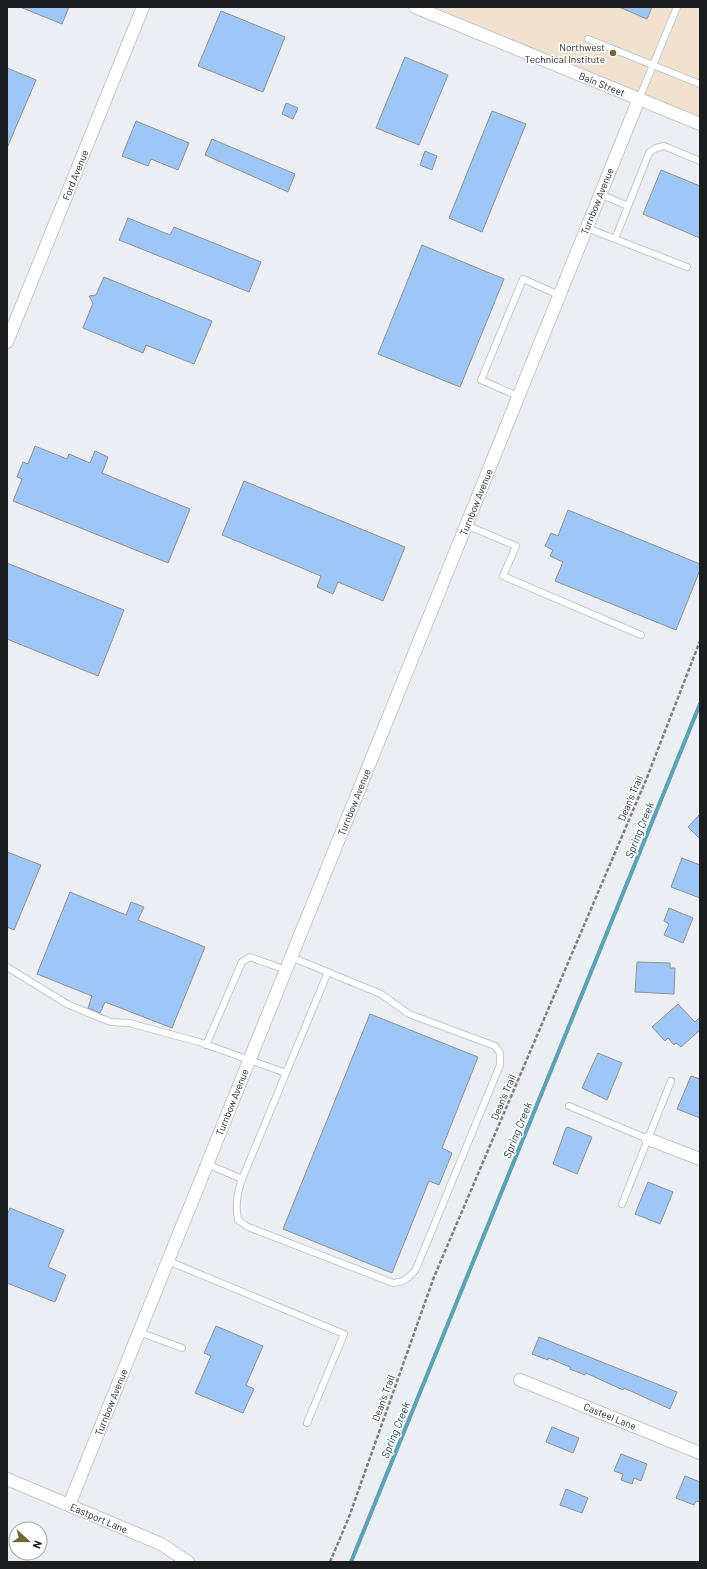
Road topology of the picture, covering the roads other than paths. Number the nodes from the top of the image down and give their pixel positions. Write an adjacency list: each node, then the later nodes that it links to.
1 (143, 7): 16 (street, Ford Avenue)
2 (415, 7): 7 (street, Bain Street)
3 (677, 7): 5 (lane)
4 (588, 39): 5 (lane)
5 (653, 66): 6 (lane); 7 (lane)
6 (700, 84)
7 (639, 99): 8 (street, Bain Street); 10 (street, Turnbow Avenue)
8 (700, 124)
9 (700, 161): 11 (lane)
10 (600, 194): 11 (lane); 12 (street, Turnbow Avenue)
11 (628, 206): 13 (lane)
12 (587, 228): 13 (lane); 15 (street, Turnbow Avenue)
13 (615, 239): 14 (lane)
14 (687, 268)
15 (559, 295): 17 (street, Turnbow Avenue); 17 (lane)
16 (7, 342)
17 (518, 396): 18 (street, Turnbow Avenue)
18 (466, 525): 19 (lane); 20 (street, Turnbow Avenue)
19 (641, 635)
20 (291, 957): 22 (street, Turnbow Avenue); 23 (lane)
21 (7, 967): 24 (lane)
22 (286, 970): 24 (lane); 25 (street, Turnbow Avenue)
23 (328, 972): 26 (lane); 32 (lane)
24 (206, 1044): 25 (lane)
25 (249, 1059): 26 (lane); 31 (street, Turnbow Avenue)
26 (286, 1073): 32 (lane)
27 (671, 1081): 29 (lane)
28 (569, 1106): 29 (lane)
29 (648, 1138): 30 (street); 33 (lane)
30 (700, 1159)
31 (206, 1164): 32 (lane); 34 (street, Turnbow Avenue)
32 (242, 1178)
33 (622, 1204)
34 (168, 1261): 35 (street, Turnbow Avenue); 38 (lane)
35 (139, 1332): 36 (lane); 41 (street, Turnbow Avenue)
36 (182, 1348)
37 (520, 1380): 39 (street, Casteel Lane)
38 (307, 1422)
39 (700, 1453)
40 (7, 1479): 41 (street, Eastport Lane)
41 (69, 1505): 42 (street, Eastport Lane)
42 (188, 1562)

